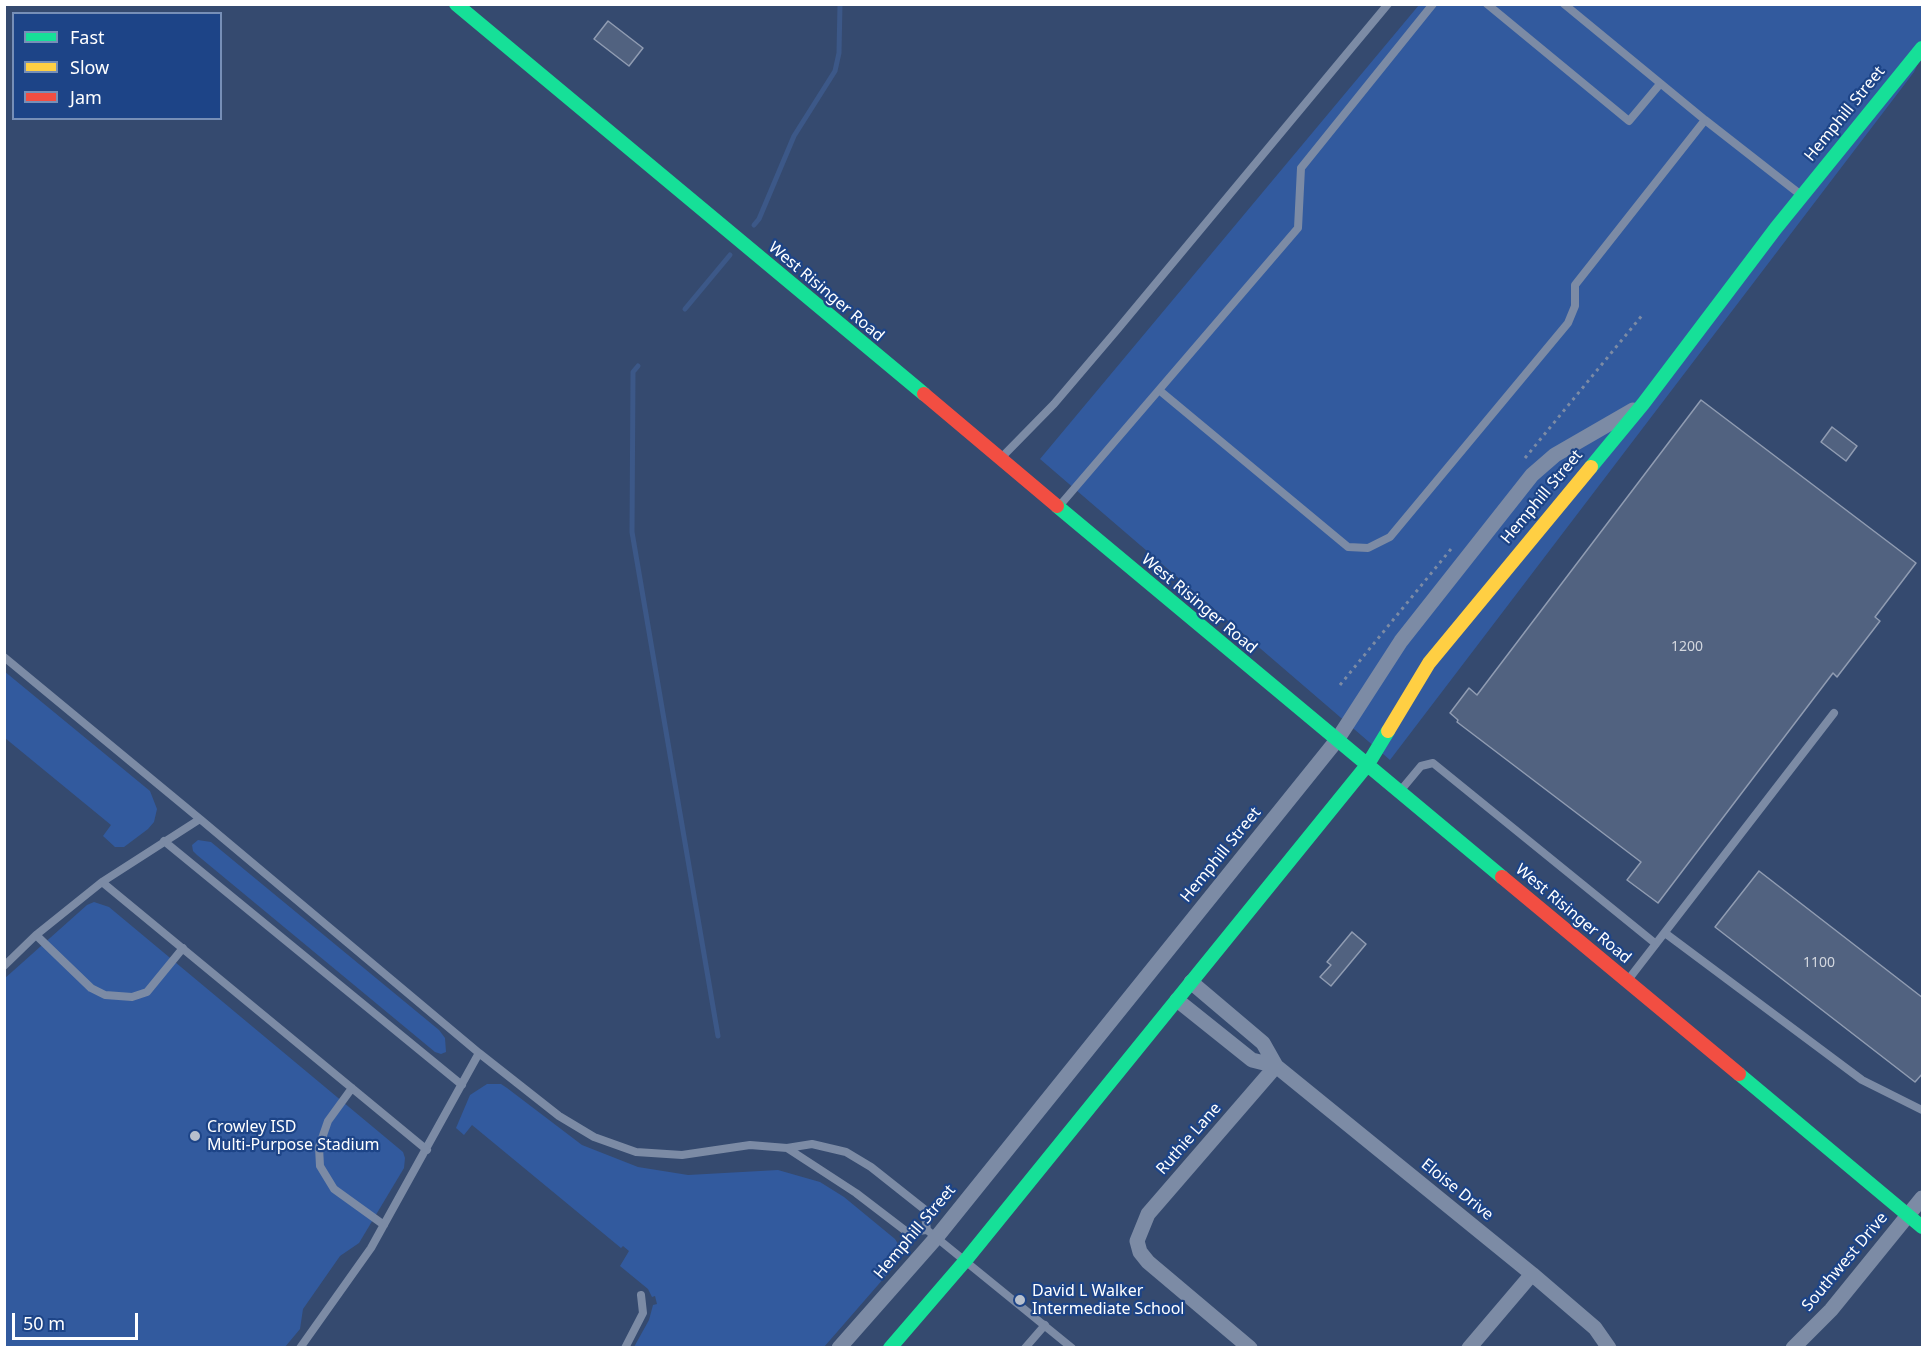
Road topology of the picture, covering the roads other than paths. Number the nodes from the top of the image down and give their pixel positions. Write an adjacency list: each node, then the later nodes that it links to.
1 (456, 4): 12 (street, West Risinger Road)
2 (1388, 4): 12 (lane)
3 (1433, 4): 10 (lane)
4 (1487, 4): 7 (lane)
5 (1564, 4): 7 (lane)
6 (1923, 48): 9 (street, Hemphill Street)
7 (1660, 84): 8 (lane)
8 (1705, 120): 9 (lane); 10 (lane)
9 (1802, 196): 11 (street, Hemphill Street)
10 (1159, 390): 13 (lane)
11 (1643, 404): 16 (street, Hemphill Street); 17 (street, Hemphill Street)
12 (1000, 459): 13 (street, West Risinger Road)
13 (1058, 507): 16 (street, West Risinger Road)
14 (4, 657): 19 (lane)
15 (1834, 712): 22 (lane)
16 (1336, 740): 17 (street, West Risinger Road); 41 (street, Hemphill Street)
17 (1368, 765): 18 (street, West Risinger Road); 28 (street, Hemphill Street)
18 (1400, 792): 24 (lane); 27 (street, West Risinger Road)
19 (200, 819): 20 (lane); 30 (lane)
20 (164, 841): 21 (lane); 32 (lane)
21 (102, 882): 23 (lane); 25 (lane)
22 (1665, 933): 24 (lane); 34 (lane)
23 (36, 935): 25 (lane); 26 (lane)
24 (1656, 944): 27 (lane)
25 (183, 948): 33 (lane)
26 (4, 966)
27 (1627, 981): 38 (street, West Risinger Road)
28 (1191, 982): 29 (street, Hemphill Street); 31 (street, Eloise Drive)
29 (1177, 1000): 31 (street, Eloise Drive); 42 (street, Hemphill Street)
30 (479, 1053): 32 (lane); 35 (lane)
31 (1276, 1066): 43 (street, Eloise Drive); 52 (street, Ruthie Lane)
32 (462, 1085): 36 (lane)
33 (352, 1088): 36 (lane); 39 (lane)
34 (1923, 1110)
35 (787, 1148): 41 (lane); 41 (lane)
36 (427, 1150): 39 (lane)
37 (1923, 1197): 38 (street, Southwest Drive)
38 (1908, 1215): 40 (street, West Risinger Road); 55 (street, Southwest Drive)
39 (384, 1225): 46 (lane)
40 (1923, 1227)
41 (932, 1234): 42 (lane); 48 (street, Hemphill Street)
42 (965, 1261): 45 (lane); 49 (street, Hemphill Street)
43 (1532, 1275): 53 (street); 54 (street, Eloise Drive)
44 (640, 1295): 47 (lane)
45 (1045, 1326): 50 (lane); 51 (lane)
46 (300, 1347)
47 (624, 1347)
48 (839, 1347)
49 (890, 1347)
50 (1025, 1347)
51 (1072, 1347)
52 (1250, 1347)
53 (1469, 1347)
54 (1609, 1347)
55 (1793, 1347)

